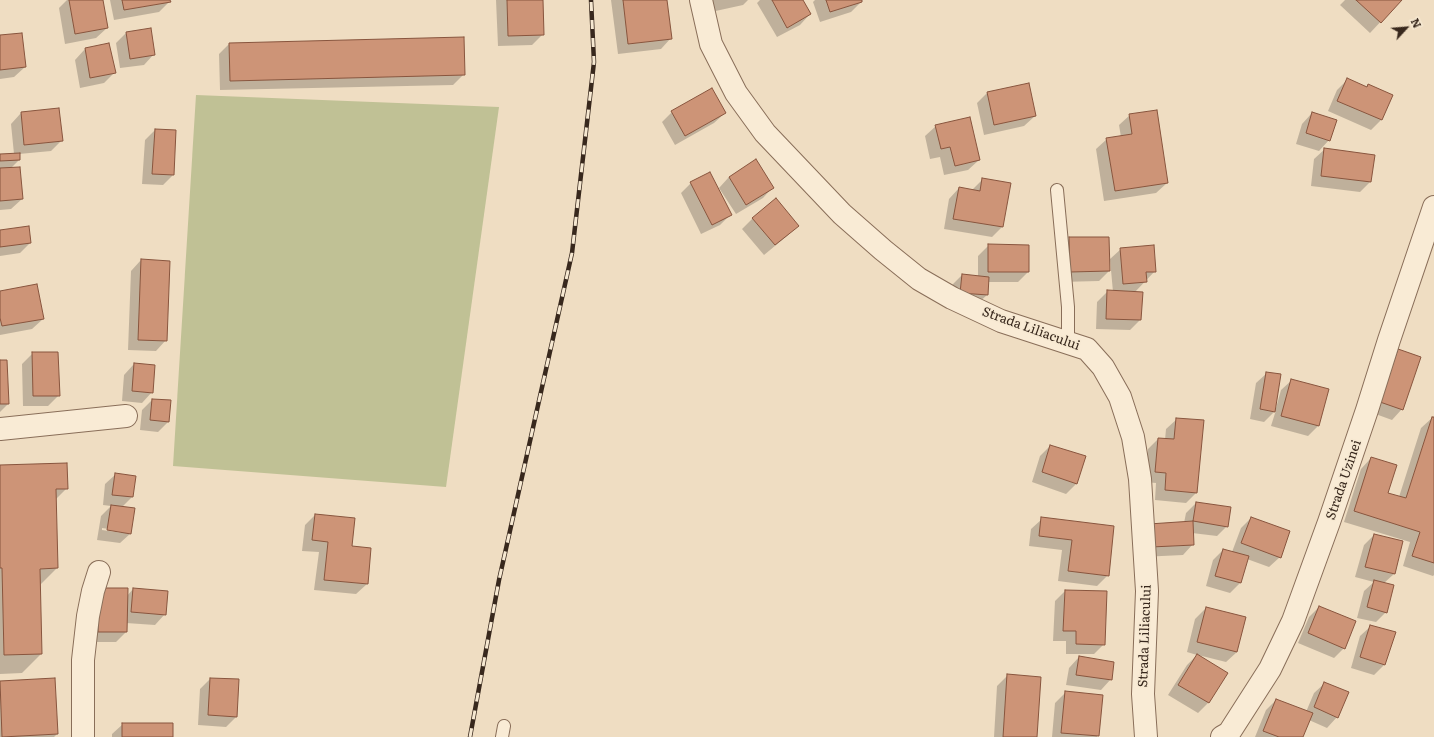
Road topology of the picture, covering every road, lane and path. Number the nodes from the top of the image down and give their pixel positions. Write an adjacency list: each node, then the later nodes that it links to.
1 (701, 0): 4 (street, Strada Liliacului)
2 (1057, 190): 4 (lane)
3 (1434, 207): 10 (street, Strada Uzinei)
4 (1068, 342): 9 (street, Strada Liliacului)
5 (126, 416): 6 (street)
6 (0, 429)
7 (99, 572): 8 (street)
8 (83, 737)
9 (1146, 737)
10 (1222, 737)

